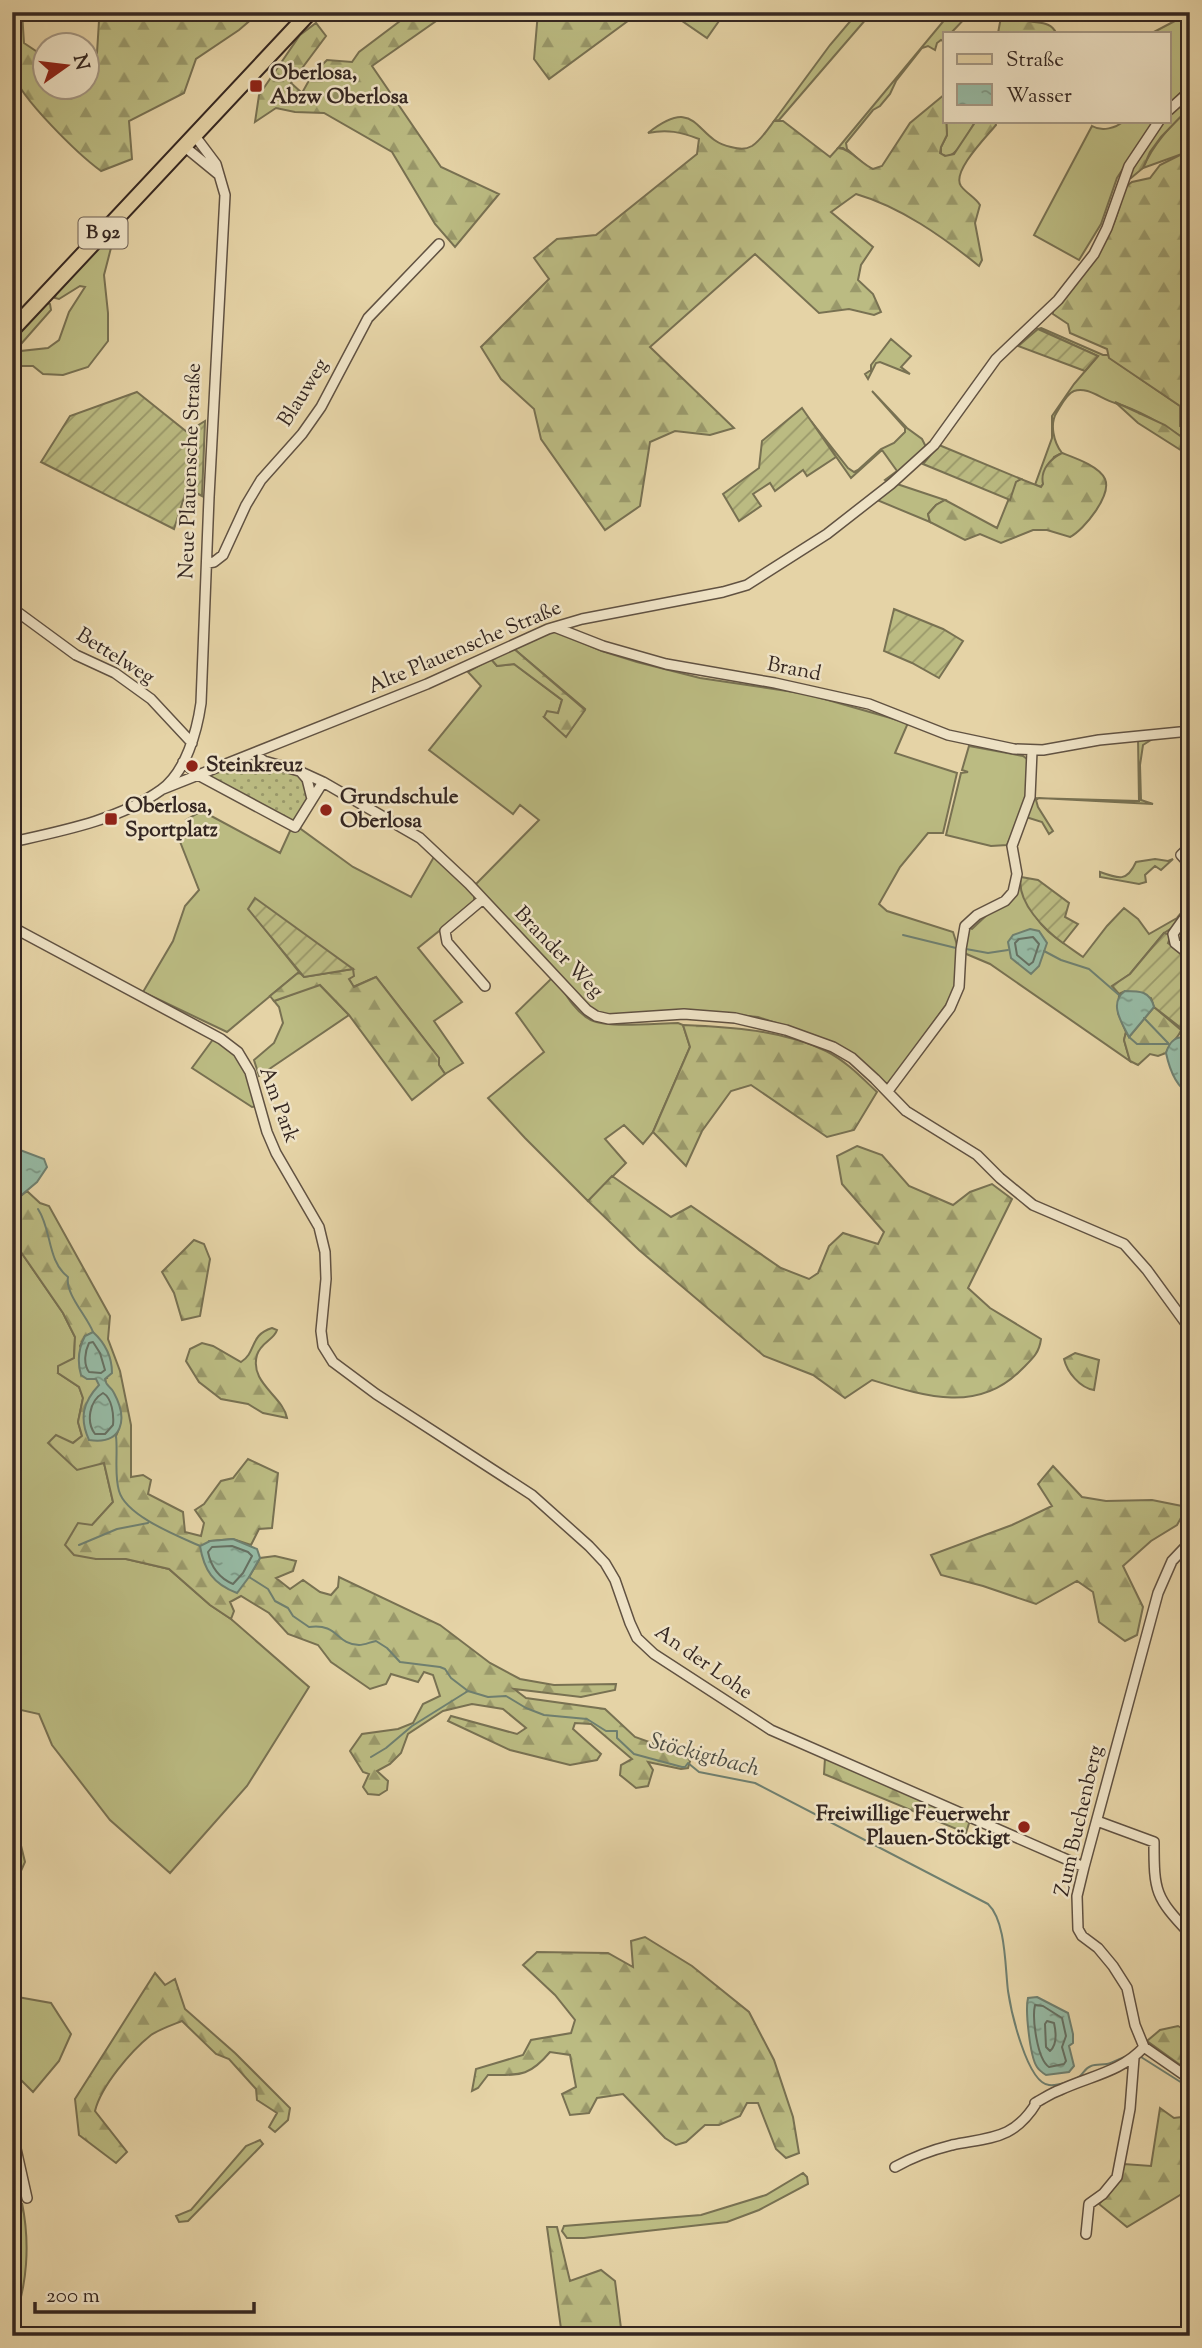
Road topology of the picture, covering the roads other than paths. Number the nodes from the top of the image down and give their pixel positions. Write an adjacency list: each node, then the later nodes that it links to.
1 (310, 12): 5 (main road, B 92)
2 (1190, 90): 3 (street)
3 (1170, 109)
4 (1158, 122): 11 (street, Alte Plauensche Straße)
5 (190, 141): 6 (street); 6 (street, Neue Plauensche Straße); 8 (main road, B 92)
6 (221, 178): 9 (street, Neue Plauensche Straße)
7 (439, 244): 9 (street, Blauweg)
8 (12, 330)
9 (208, 563): 13 (street, Neue Plauensche Straße)
10 (12, 608): 13 (street, Bettelweg)
11 (548, 629): 14 (street, Brand); 15 (street, Alte Plauensche Straße)
12 (1190, 731): 14 (street, Brand)
13 (192, 743): 16 (street, Neue Plauensche Straße)
14 (1032, 751): 30 (street)
15 (254, 754): 17 (street, Brander Weg); 18 (street, Alte Plauensche Straße)
16 (183, 762): 18 (street); 20 (street, Neue Plauensche Straße)
17 (299, 771): 19 (street, Brander Weg); 21 (street)
18 (198, 775): 20 (street, Alte Plauensche Straße); 21 (street)
19 (323, 782): 21 (street); 25 (street, Brander Weg)
20 (163, 789): 22 (street, Neue Plauensche Straße)
21 (312, 799)
22 (12, 842)
23 (1190, 846): 24 (street)
24 (1190, 865)
25 (483, 899): 29 (street); 30 (street, Brander Weg)
26 (1190, 910): 28 (street)
27 (12, 926): 32 (street, Am Park)
28 (1190, 955)
29 (485, 986)
30 (888, 1091): 31 (street)
31 (1190, 1329)
32 (376, 1394): 35 (street, An der Lohe)
33 (1190, 1542): 34 (street, Zum Buchenberg)
34 (1097, 1821): 35 (street, Zum Buchenberg); 36 (street)
35 (1084, 1867): 37 (street, Zum Buchenberg)
36 (1190, 1934)
37 (1144, 2047): 38 (street); 39 (street)
38 (1134, 2058): 41 (street); 43 (street)
39 (1190, 2079)
40 (12, 2131): 42 (street)
41 (895, 2167)
42 (27, 2198)
43 (1086, 2234)

